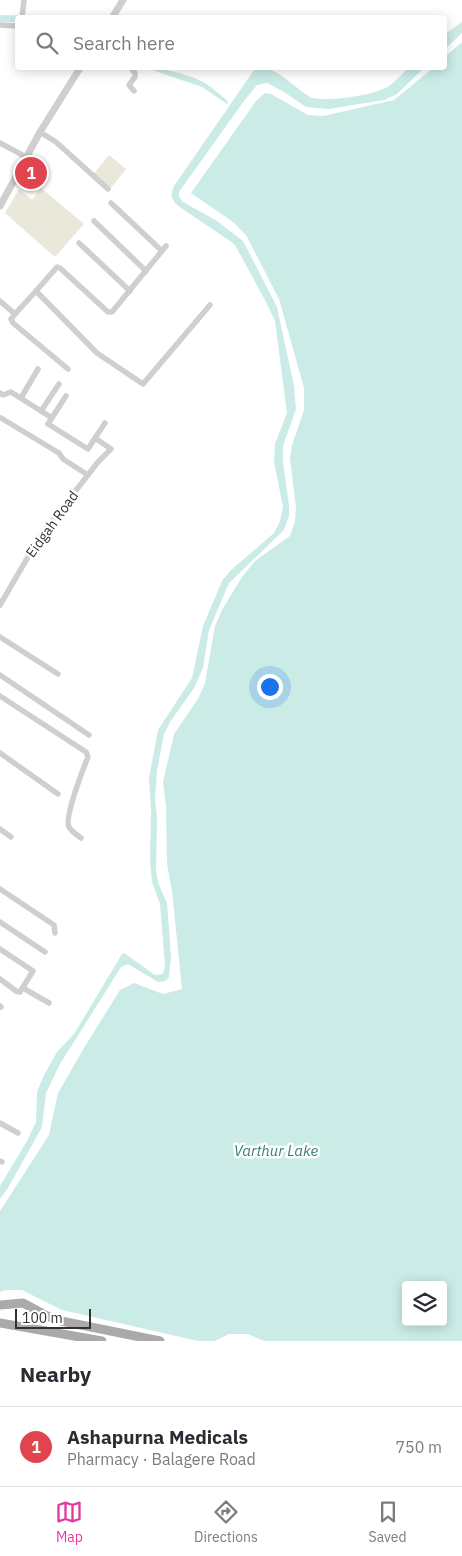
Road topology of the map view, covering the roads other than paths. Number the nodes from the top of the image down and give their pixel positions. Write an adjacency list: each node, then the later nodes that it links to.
1 (24, 0): 3 (street)
2 (122, 0): 4 (street)
3 (22, 15)
4 (114, 15)
5 (0, 25): 6 (street)
6 (15, 26)
7 (79, 70): 10 (street)
8 (133, 70): 9 (street)
9 (134, 90)
10 (40, 132): 12 (street); 14 (street)
11 (0, 143): 12 (street)
12 (26, 156): 15 (street)
13 (0, 189): 15 (street)
14 (108, 189)
15 (7, 193): 17 (street)
16 (111, 203): 20 (street)
17 (0, 206)
18 (94, 221): 20 (street)
19 (79, 243): 22 (street)
20 (146, 271): 22 (street)
21 (36, 291): 22 (street); 24 (street); 25 (street)
22 (130, 291)
23 (0, 301): 25 (street)
24 (210, 305)
25 (15, 314): 27 (street)
26 (38, 368): 31 (street)
27 (68, 369)
28 (59, 384): 32 (street)
29 (0, 393): 31 (street)
30 (66, 396): 34 (street)
31 (21, 398): 32 (street)
32 (41, 411): 34 (street)
33 (2, 418): 37 (street)
34 (52, 418): 36 (street)
35 (105, 423): 36 (street)
36 (95, 438): 37 (street, Eidgah Road)
37 (88, 475): 38 (street, Eidgah Road)
38 (0, 605)
39 (0, 637): 40 (street)
40 (58, 674)
41 (0, 675): 43 (street)
42 (0, 696): 48 (street)
43 (89, 734)
44 (0, 753): 45 (street)
45 (58, 794)
46 (0, 829): 47 (street)
47 (10, 837)
48 (81, 838)
49 (0, 889): 51 (street)
50 (0, 922): 53 (street)
51 (55, 933)
52 (0, 949): 55 (street)
53 (45, 952)
54 (0, 979): 55 (street)
55 (23, 988): 56 (street)
56 (49, 1003)
57 (0, 1123): 58 (street)
58 (18, 1133)
59 (0, 1305): 62 (main road)
60 (0, 1323): 61 (main road)
61 (102, 1341)
62 (160, 1341)

